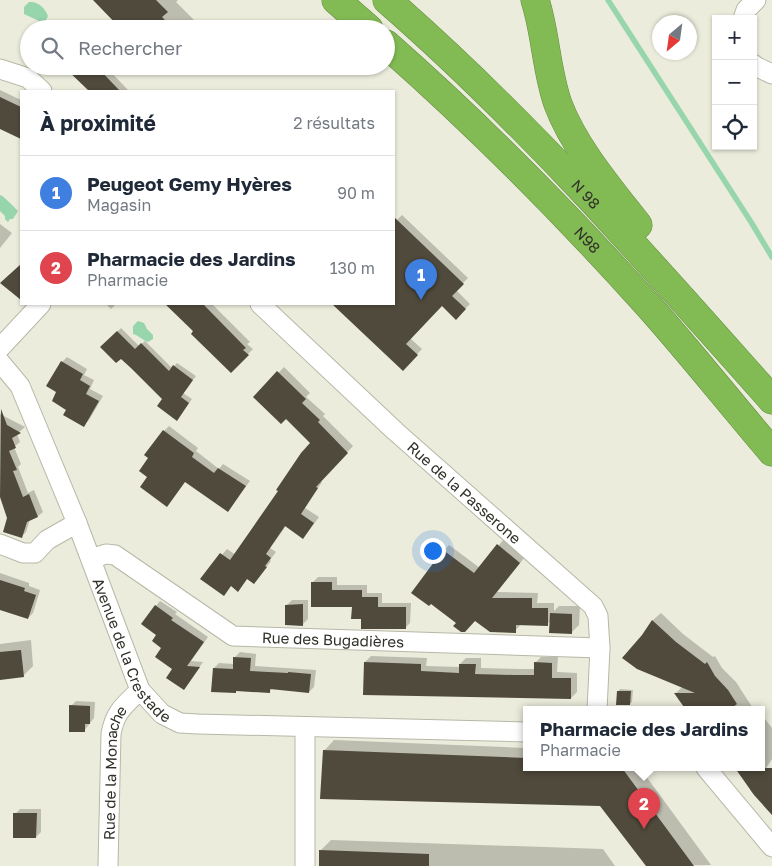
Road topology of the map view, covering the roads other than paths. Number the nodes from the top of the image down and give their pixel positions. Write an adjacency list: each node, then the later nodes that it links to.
1 (336, 0): 4 (highway)
2 (387, 0): 14 (highway, N 98)
3 (535, 0): 14 (highway)
4 (359, 20)
5 (395, 52): 15 (highway, N98 / N 98)
6 (757, 67): 8 (street)
7 (0, 69): 9 (street)
8 (772, 74)
9 (41, 90)
10 (40, 305): 12 (street)
11 (261, 305): 19 (street, Rue de la Passerone)
12 (0, 348)
13 (0, 362): 16 (street, Avenue de la Crestade)
14 (772, 399)
15 (772, 452)
16 (77, 523): 17 (street); 18 (street, Avenue de la Crestade)
17 (0, 544)
18 (91, 560): 19 (street, Rue des Bugadières); 20 (street, Avenue de la Crestade)
19 (600, 648): 21 (street, Rue de la Passerone)
20 (140, 690): 22 (street, Avenue de la Crestade); 26 (street, Rue de la Monache)
21 (597, 706)
22 (305, 727): 23 (street, Avenue de la Crestade); 27 (street)
23 (523, 732)
24 (709, 771): 25 (street)
25 (772, 847)
26 (108, 866)
27 (305, 866)

